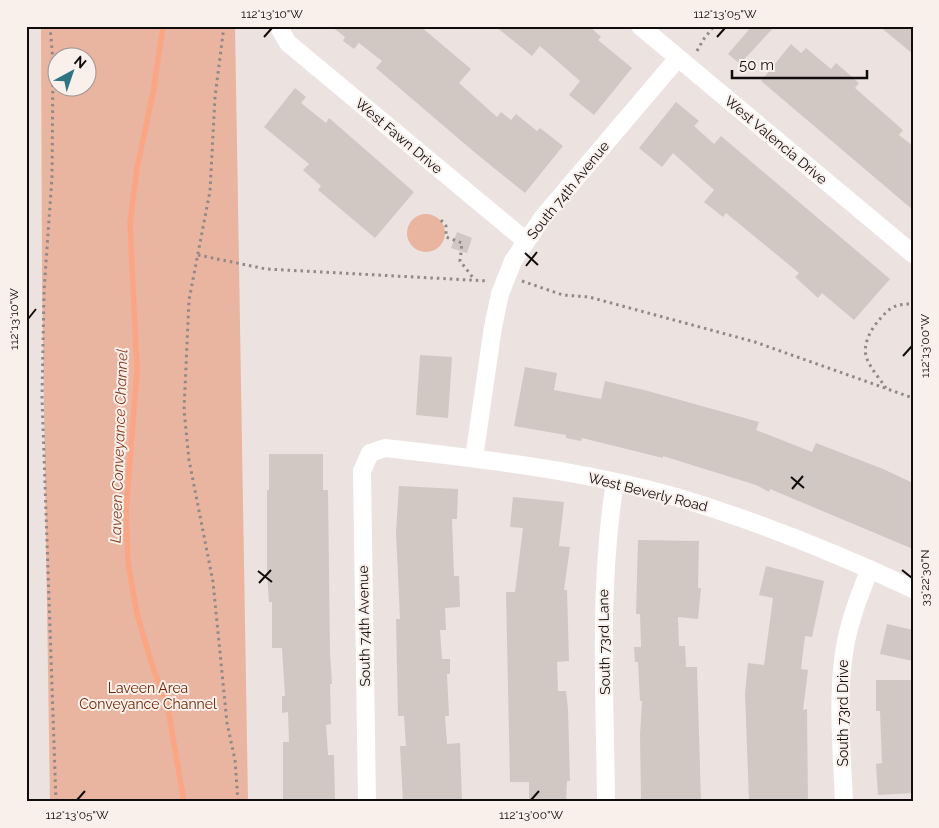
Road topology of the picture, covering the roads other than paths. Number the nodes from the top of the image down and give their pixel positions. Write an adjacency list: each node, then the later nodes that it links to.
1 (278, 26): 4 (street, West Fawn Drive)
2 (640, 26): 3 (street, West Valencia Drive)
3 (683, 62): 4 (street, South 74th Avenue); 5 (street, West Valencia Drive)
4 (526, 240): 7 (street, South 74th Avenue)
5 (913, 254)
6 (370, 453): 7 (street, West Beverly Road); 11 (street, South 74th Avenue)
7 (474, 458): 8 (street, West Beverly Road)
8 (615, 482): 9 (street, West Beverly Road); 12 (street, South 73rd Lane)
9 (870, 569): 10 (street, West Beverly Road); 13 (street, South 73rd Drive)
10 (913, 589)
11 (367, 802)
12 (606, 802)
13 (844, 802)

